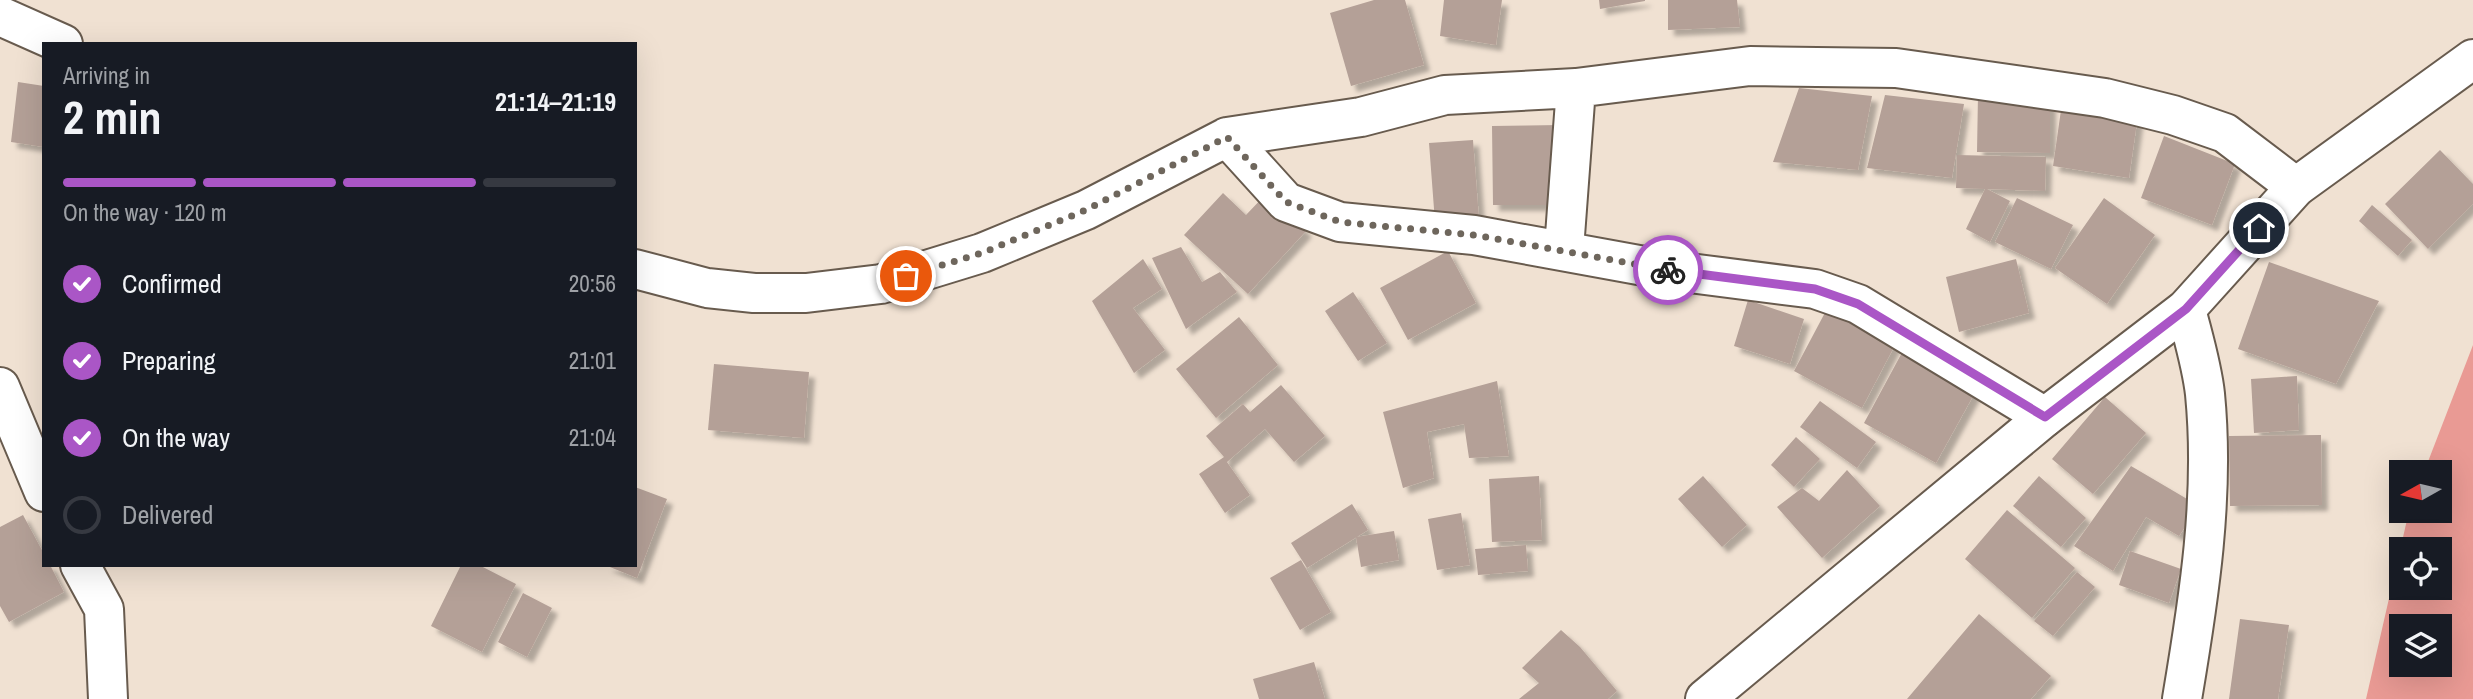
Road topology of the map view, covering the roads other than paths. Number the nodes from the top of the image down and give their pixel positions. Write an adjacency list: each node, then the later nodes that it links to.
1 (0, 16): 2 (street)
2 (58, 42)
3 (2473, 59): 6 (street)
4 (1576, 88): 5 (street); 6 (street); 7 (street)
5 (1227, 137): 7 (street); 8 (street)
6 (2296, 187): 9 (street)
7 (1564, 249): 11 (street)
8 (637, 270)
9 (2186, 309): 11 (street); 16 (street)
10 (0, 387): 12 (street)
11 (2045, 417): 15 (street)
12 (42, 487)
13 (81, 567): 14 (street)
14 (108, 699)
15 (1705, 699)
16 (2182, 699)

